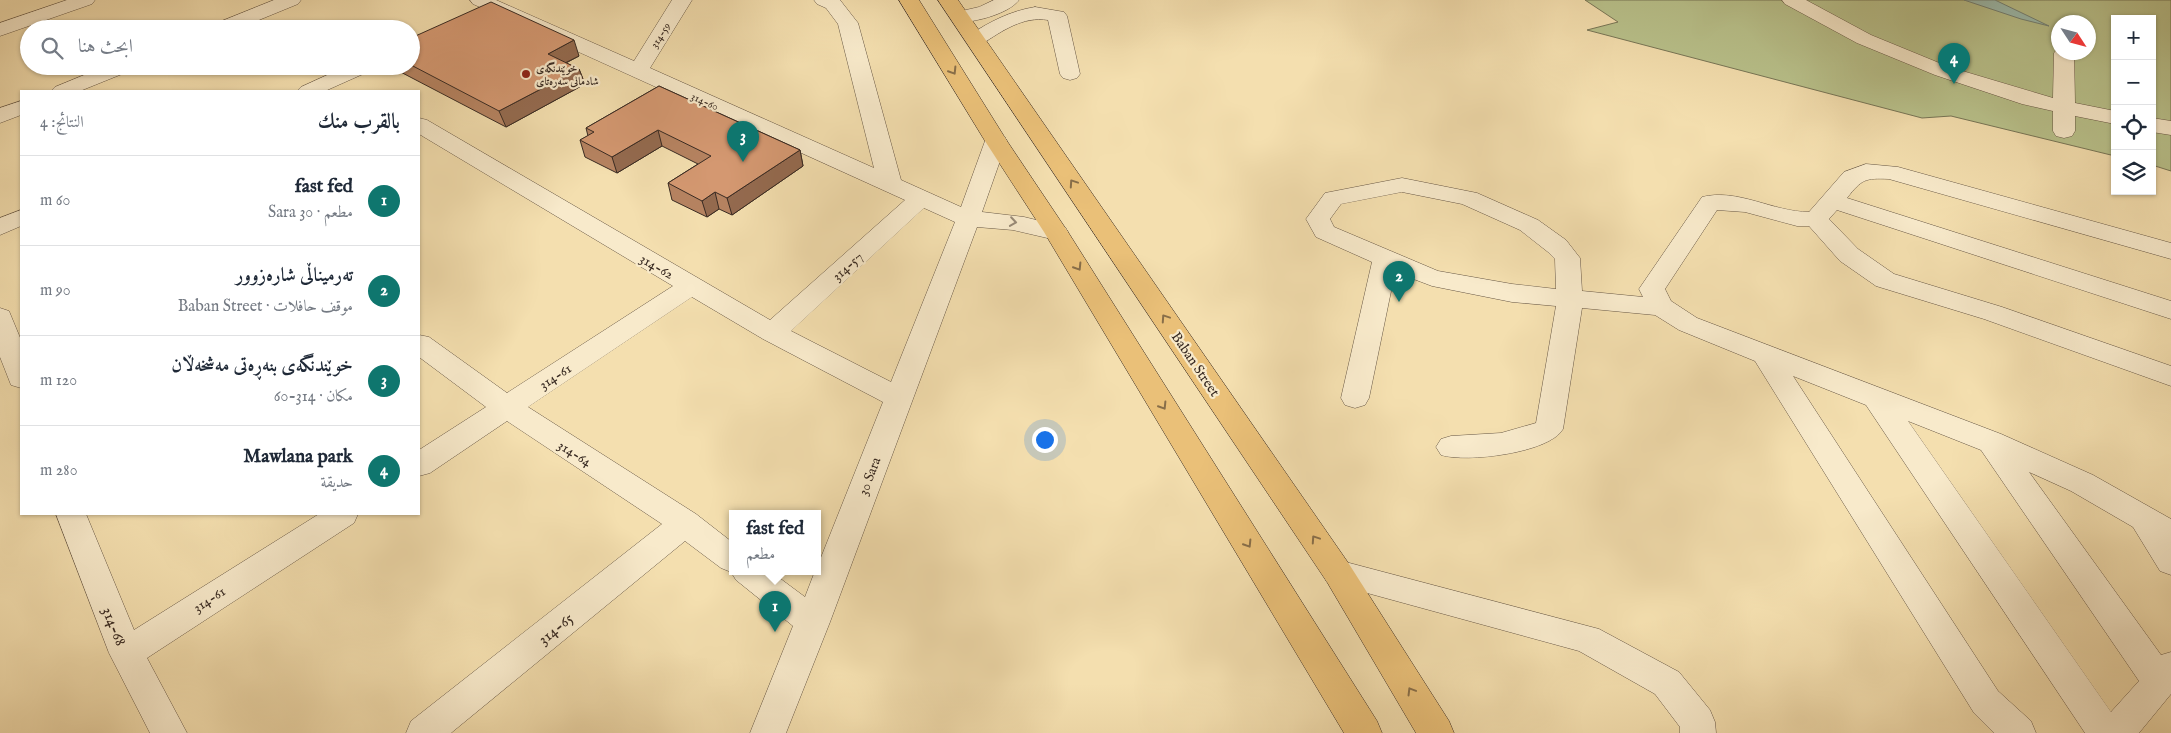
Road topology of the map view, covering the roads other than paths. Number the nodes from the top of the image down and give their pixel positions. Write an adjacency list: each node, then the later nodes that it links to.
1 (84, 0): 11 (street)
2 (291, 0): 12 (street)
3 (682, 0): 18 (street, 314-59)
4 (909, 0): 16 (main road)
5 (987, 0): 14 (street)
6 (1009, 0): 14 (street)
7 (1792, 0): 26 (street)
8 (829, 2): 35 (street)
9 (497, 3): 10 (street); 18 (street, 314-60)
10 (471, 19)
11 (28, 20)
12 (241, 20)
13 (20, 23): 15 (street)
14 (964, 24): 16 (main road); 19 (street); 67 (main road, Baban Street, one-way to 14)
15 (0, 30)
16 (930, 34): 34 (main road, one-way to 34)
17 (2064, 60): 26 (street)
18 (638, 71): 35 (street, 314-60)
19 (1070, 74)
20 (102, 75): 23 (street)
21 (345, 75): 22 (street)
22 (338, 78): 24 (street); 25 (street)
23 (64, 90)
24 (310, 90)
25 (359, 90)
26 (2064, 106): 29 (street); 33 (street)
27 (20, 107): 28 (street)
28 (0, 116)
29 (2111, 117)
30 (420, 126): 44 (street, 314-62)
31 (2156, 126): 32 (street)
32 (2171, 128)
33 (2064, 131)
34 (996, 141): 39 (street, 30 Sara); 41 (main road)
35 (890, 184): 36 (street, 314-60)
36 (921, 198): 39 (street, 314-60); 49 (street, 314-57)
37 (1825, 210): 42 (street); 46 (street); 47 (street); 53 (street)
38 (20, 217): 40 (street)
39 (968, 219): 41 (street, one-way to 41); 55 (street, 30 Sara)
40 (0, 226)
41 (1056, 232): 75 (main road, one-way to 75)
42 (2171, 252)
43 (1385, 259): 45 (street); 45 (street); 56 (street)
44 (691, 286): 49 (street, 314-62); 57 (street, 314-61)
45 (1570, 299): 46 (street); 59 (street)
46 (1661, 307): 51 (street)
47 (2171, 310)
48 (0, 317): 52 (street)
49 (772, 334): 55 (street, 314-62)
50 (420, 345): 57 (street, 314-64)
51 (1764, 354): 54 (street); 78 (street)
52 (20, 375)
53 (2171, 376)
54 (1875, 396): 58 (street); 79 (street)
55 (899, 398): 69 (street, 30 Sara)
56 (1355, 398)
57 (507, 407): 60 (street, 314-61); 63 (street, 314-64)
58 (1990, 442): 64 (street); 71 (street)
59 (1451, 447)
60 (420, 464)
61 (71, 515): 70 (street, 314-68)
62 (341, 515): 70 (street, 314-61)
63 (685, 523): 65 (street, 314-64); 73 (street, 314-65)
64 (2158, 527): 66 (street)
65 (729, 557)
66 (2171, 562)
67 (1338, 573): 76 (main road, Baban Street, one-way to 67); 77 (street)
68 (752, 575): 69 (street)
69 (813, 622): 74 (street, 30 Sara)
70 (126, 653): 72 (street, 314-68)
71 (2166, 674): 80 (street)
72 (169, 733)
73 (424, 733)
74 (768, 733)
75 (1364, 733)
76 (1436, 733)
77 (1698, 733)
78 (2018, 733)
79 (2105, 733)
80 (2116, 733)

